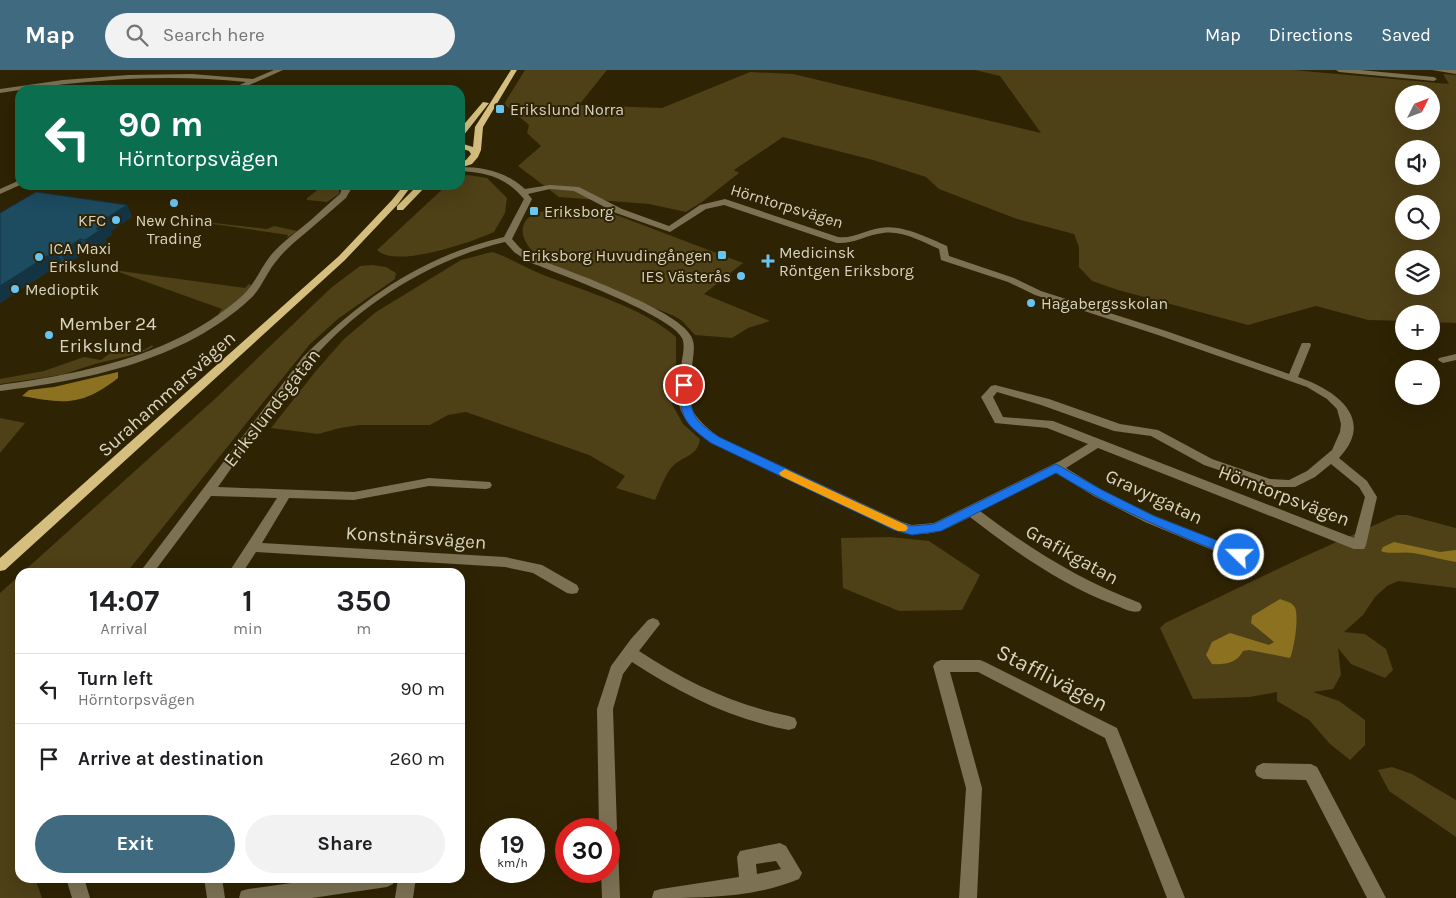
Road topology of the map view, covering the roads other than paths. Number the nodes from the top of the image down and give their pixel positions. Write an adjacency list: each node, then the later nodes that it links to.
1 (280, 70): 9 (street)
2 (507, 70): 14 (main road)
3 (514, 70): 16 (main road)
4 (1338, 70): 7 (street)
5 (1428, 70): 7 (street)
6 (1435, 70): 8 (street)
7 (1366, 71)
8 (1456, 72)
9 (256, 81): 10 (street); 11 (street)
10 (42, 85)
11 (245, 85)
12 (15, 89): 13 (street)
13 (0, 91)
14 (465, 128)
15 (465, 147): 16 (main road)
16 (474, 156): 17 (main road); 19 (street)
17 (465, 163)
18 (465, 167): 19 (street)
19 (500, 175): 26 (street)
20 (15, 184): 25 (street)
21 (346, 190): 33 (street)
22 (399, 190): 28 (main road)
23 (404, 190): 28 (main road, Surahammarsvägen)
24 (418, 190): 28 (main road, Surahammarsvägen)
25 (0, 192)
26 (523, 192): 27 (street); 32 (street, Hörntorpsvägen)
27 (507, 239): 38 (street, Erikslundsgatan); 40 (street)
28 (355, 245): 43 (main road, Surahammarsvägen)
29 (1306, 345): 32 (street)
30 (1456, 357): 31 (street)
31 (1443, 360)
32 (1292, 378): 35 (street, Hörntorpsvägen)
33 (0, 388)
34 (1096, 443): 35 (street, Hörntorpsvägen); 35 (street, Hörntorpsvägen); 36 (street)
35 (1331, 458)
36 (1056, 468): 40 (street); 42 (street, Gravyrgatan)
37 (486, 484): 39 (street, Konstnärsvägen)
38 (208, 491): 39 (street, Konstnärsvägen); 44 (street, Erikslundsgatan)
39 (286, 495): 41 (street)
40 (971, 511): 47 (street, Grafikgatan)
41 (253, 547): 45 (street); 46 (street, Konstnärsvägen)
42 (1239, 555)
43 (0, 566)
44 (150, 568)
45 (239, 568)
46 (572, 588)
47 (1135, 607)
48 (653, 624): 49 (street)
49 (630, 653): 50 (street); 52 (street)
50 (789, 723)
51 (1263, 771): 67 (street)
52 (608, 818)
53 (76, 883): 59 (street)
54 (214, 883): 60 (street)
55 (352, 883): 61 (street)
56 (406, 883): 62 (street)
57 (610, 883): 63 (street)
58 (749, 884): 64 (street)
59 (81, 898)
60 (216, 898)
61 (248, 898)
62 (404, 898)
63 (610, 898)
64 (660, 898)
65 (968, 898): 66 (street, Stafflivägen)
66 (1176, 898)
67 (1377, 898)

